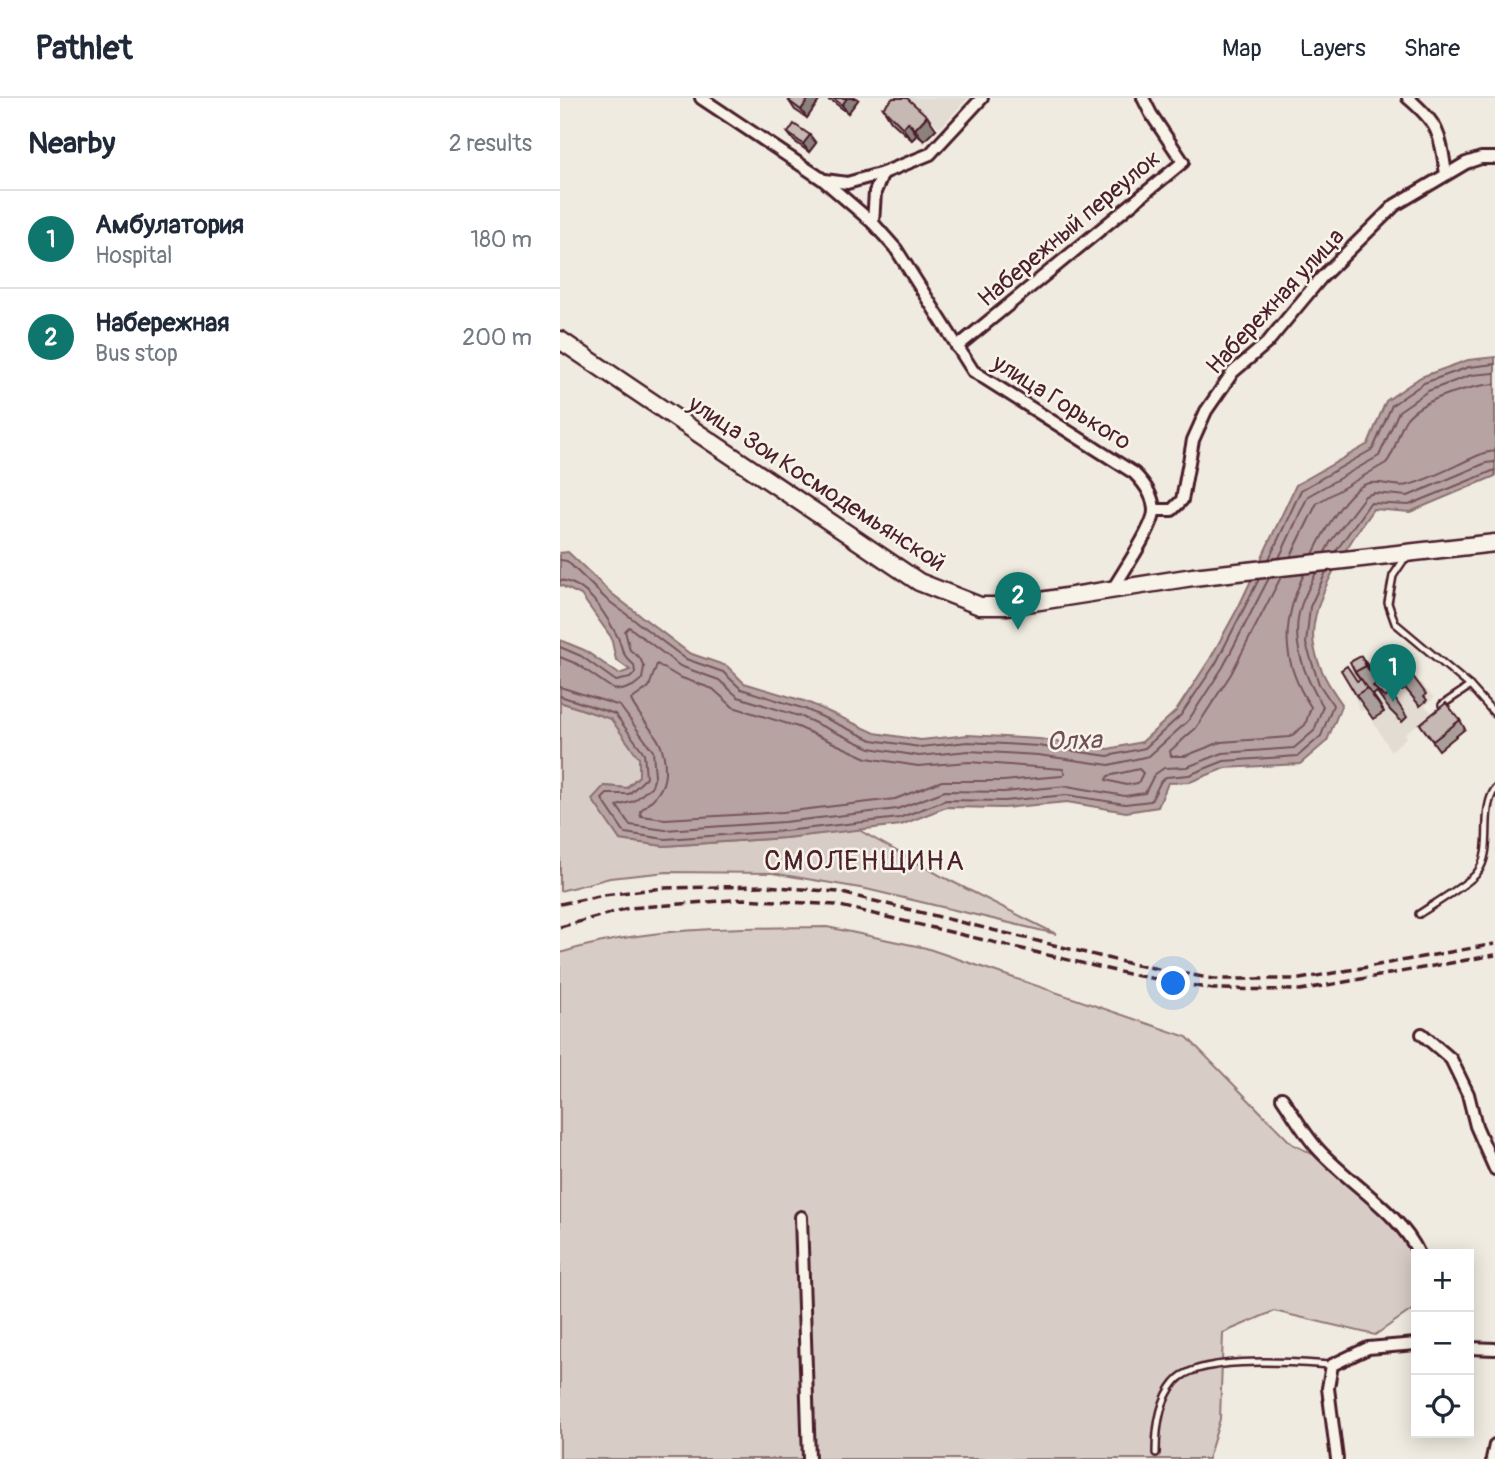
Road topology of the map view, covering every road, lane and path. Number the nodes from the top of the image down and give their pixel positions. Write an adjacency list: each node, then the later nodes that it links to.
1 (701, 98): 8 (street, улица Горького)
2 (982, 98): 6 (street)
3 (1143, 98): 11 (street, Набережный переулок)
4 (1408, 98): 7 (street)
5 (1495, 158): 7 (street, Набережная улица)
6 (883, 173): 8 (street); 9 (street)
7 (1446, 174): 12 (street, Набережная улица)
8 (822, 179): 9 (street, улица Горького)
9 (873, 223): 11 (street, улица Горького)
10 (560, 340): 15 (main road, улица Зои Космодемьянской)
11 (957, 348): 12 (street, улица Горького)
12 (1154, 510): 15 (street)
13 (1495, 543): 14 (main road, улица Зои Космодемьянской)
14 (1400, 553): 15 (main road, улица Зои Космодемьянской); 16 (lane)
15 (1113, 589)
16 (1470, 686): 17 (lane); 18 (lane)
17 (1442, 705)
18 (1495, 714)
19 (1495, 789): 20 (lane)
20 (1419, 914)
21 (1422, 1034): 23 (street)
22 (1282, 1098): 25 (street)
23 (1495, 1169)
24 (801, 1217): 32 (street)
25 (1417, 1249)
26 (1411, 1344): 29 (street)
27 (1474, 1348): 28 (street)
28 (1495, 1349)
29 (1332, 1365): 31 (lane); 33 (street)
30 (1495, 1445): 34 (street)
31 (1156, 1453)
32 (809, 1459)
33 (1337, 1459)
34 (1492, 1459)

